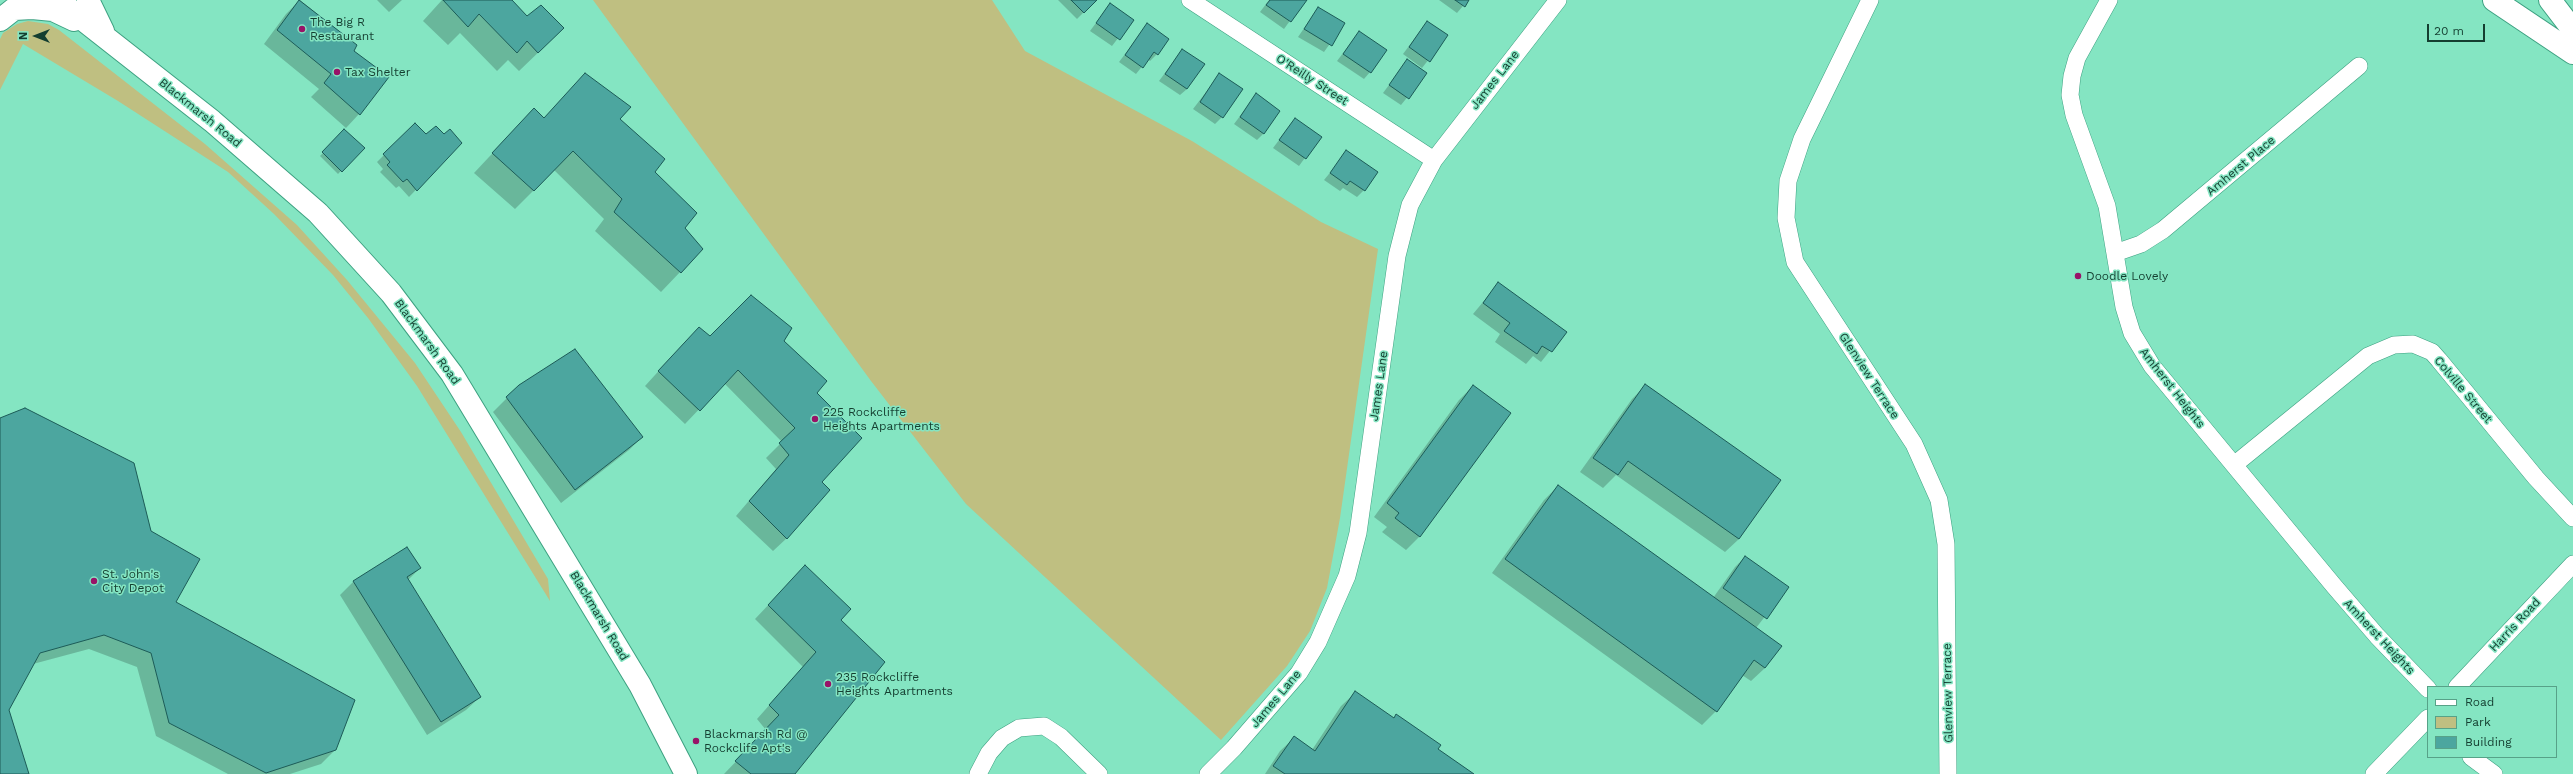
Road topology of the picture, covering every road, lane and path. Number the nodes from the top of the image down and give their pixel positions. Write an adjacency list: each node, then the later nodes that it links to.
1 (58, 0): 11 (street, Blackmarsh Road)
2 (88, 0): 11 (street)
3 (1190, 0): 14 (street, O'Reilly Street)
4 (1558, 0): 14 (street, James Lane)
5 (1870, 0): 27 (street, Glenview Terrace)
6 (2109, 0): 15 (street, Amherst Heights)
7 (2550, 0): 10 (street)
8 (2499, 1): 12 (street)
9 (0, 20): 11 (street)
10 (2573, 30)
11 (106, 35): 23 (street, Blackmarsh Road)
12 (2573, 53)
13 (2359, 66): 15 (street, Amherst Place)
14 (1434, 160): 26 (street, James Lane)
15 (2115, 253): 16 (street, Amherst Heights)
16 (2234, 465): 17 (street, Colville Street); 20 (street, Amherst Heights)
17 (2573, 518)
18 (2573, 564): 19 (street, Harris Road)
19 (2458, 686)
20 (2427, 688)
21 (2427, 722): 28 (street)
22 (2473, 758): 29 (street)
23 (686, 774)
24 (978, 774): 25 (street)
25 (1098, 774)
26 (1208, 774)
27 (1948, 774)
28 (2374, 774)
29 (2494, 774)

